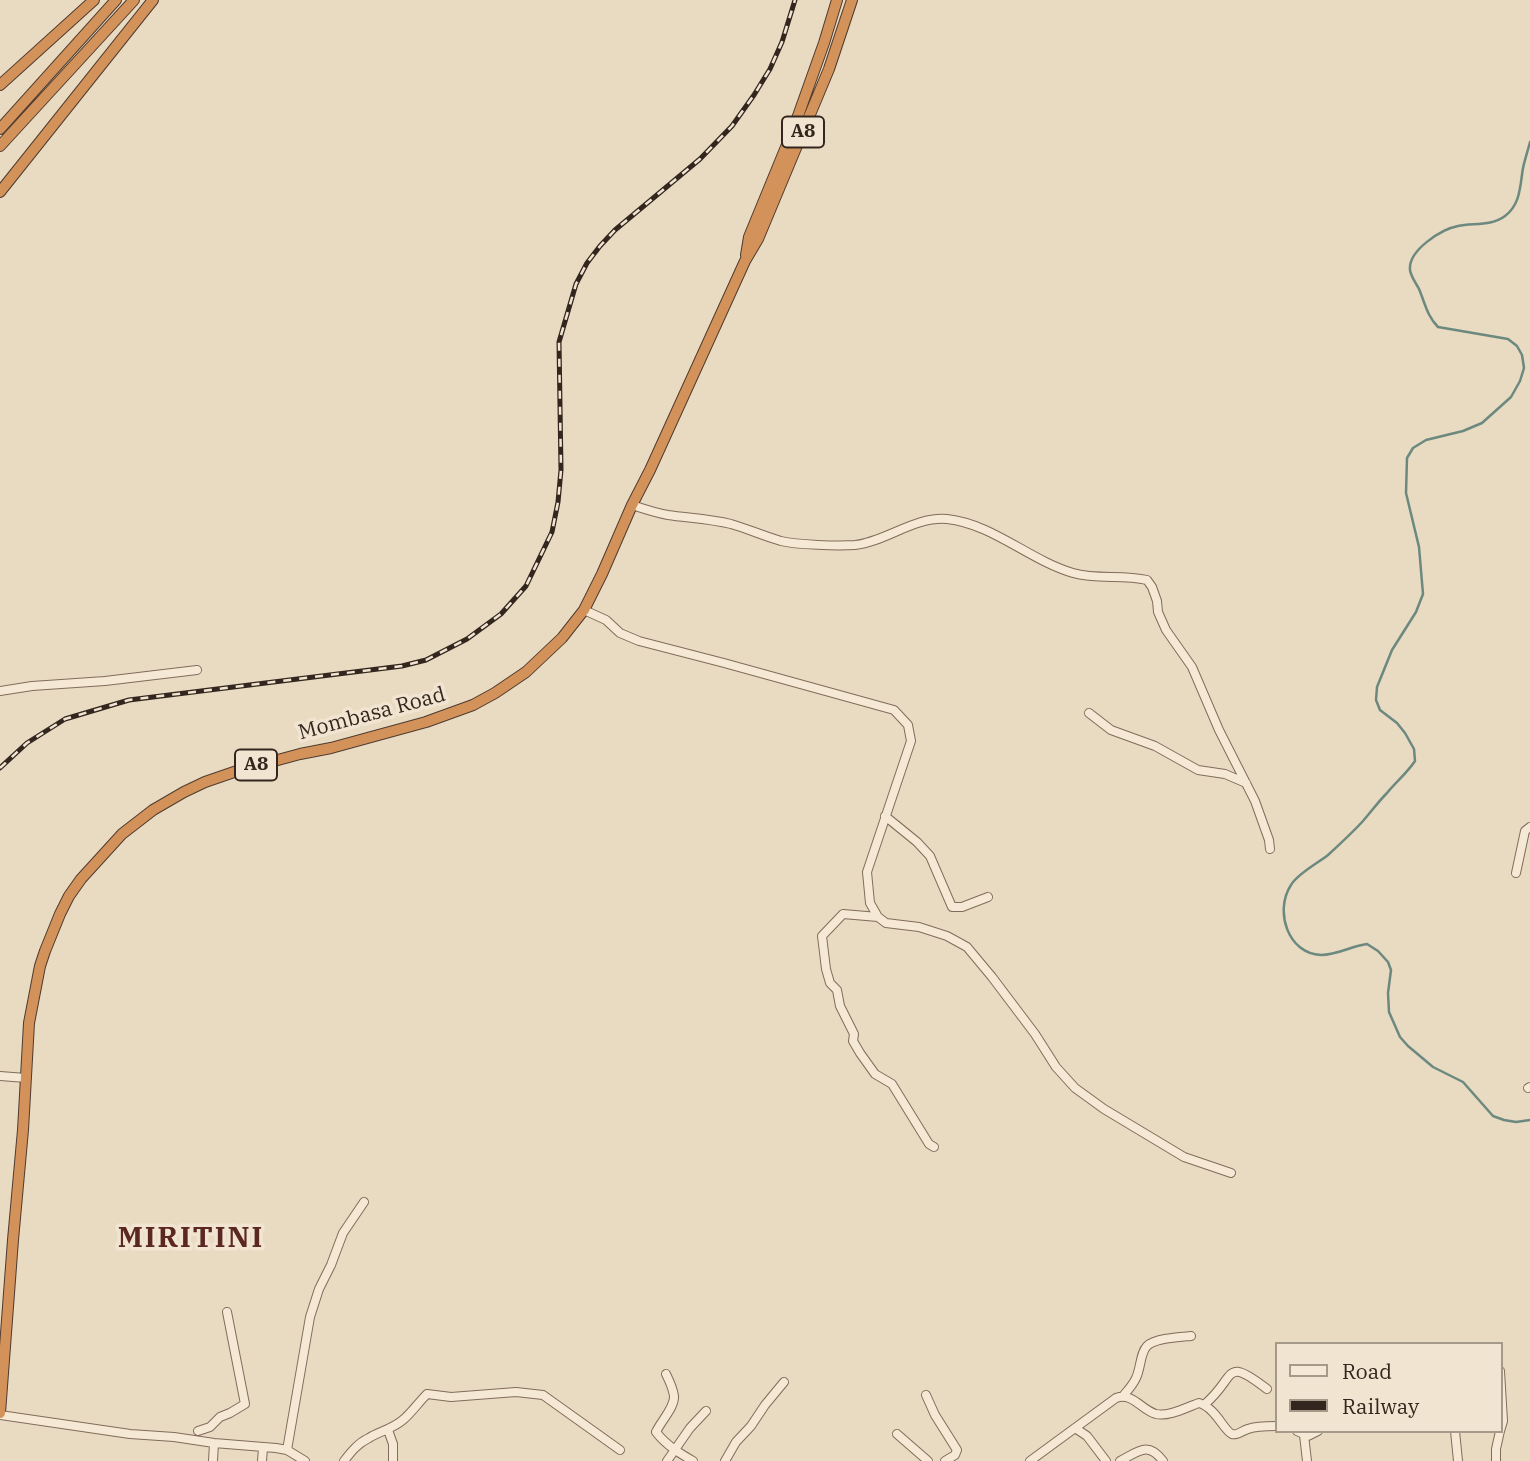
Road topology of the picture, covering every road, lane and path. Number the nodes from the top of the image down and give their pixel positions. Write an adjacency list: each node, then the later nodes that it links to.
1 (94, 0): 7 (highway)
2 (116, 0): 8 (highway)
3 (134, 0): 9 (highway)
4 (153, 0): 10 (highway)
5 (852, 0): 11 (highway, Mombasa Road / A8)
6 (836, 2): 11 (highway, Mombasa Road / A8)
7 (0, 85)
8 (0, 129)
9 (0, 146)
10 (0, 192)
11 (745, 261): 12 (highway, Mombasa Road / A8)
12 (632, 506): 13 (highway, Mombasa Road / A8); 17 (street)
13 (584, 610): 18 (street); 25 (highway, Mombasa Road / A8)
14 (197, 670): 15 (street)
15 (0, 691)
16 (1089, 713): 17 (street)
17 (1245, 783): 20 (street)
18 (885, 816): 22 (street); 23 (street)
19 (1530, 827): 21 (street)
20 (1270, 849)
21 (1516, 873)
22 (988, 897)
23 (878, 917): 26 (street); 27 (street)
24 (0, 1076): 25 (street)
25 (26, 1077): 39 (highway, Mombasa Road / A8)
26 (934, 1147)
27 (1231, 1172)
28 (364, 1202): 51 (street)
29 (227, 1312): 44 (street)
30 (1191, 1336): 35 (street)
31 (666, 1374): 53 (street)
32 (784, 1382): 61 (street)
33 (1267, 1389): 36 (street)
34 (926, 1395): 63 (street)
35 (1123, 1395): 36 (street); 42 (street)
36 (1205, 1404): 41 (street)
37 (1502, 1404): 40 (street)
38 (706, 1410): 53 (street)
39 (0, 1414): 49 (street)
40 (1502, 1424)
41 (1274, 1426)
42 (1075, 1428): 64 (street); 65 (street)
43 (388, 1430): 52 (street); 57 (street); 58 (street)
44 (198, 1431)
45 (1301, 1433): 68 (street)
46 (1455, 1433): 69 (street)
47 (1500, 1433): 70 (street)
48 (897, 1434): 62 (street)
49 (214, 1443): 50 (street); 54 (street)
50 (263, 1448): 51 (street); 55 (street)
51 (287, 1450): 56 (street)
52 (620, 1450)
53 (674, 1450): 59 (street); 60 (street)
54 (214, 1461)
55 (262, 1461)
56 (305, 1461)
57 (344, 1461)
58 (393, 1461)
59 (667, 1461)
60 (693, 1461)
61 (725, 1461)
62 (928, 1461)
63 (945, 1461)
64 (1030, 1461)
65 (1106, 1461)
66 (1120, 1461): 67 (street)
67 (1163, 1461)
68 (1307, 1461)
69 (1458, 1461)
70 (1496, 1461)

